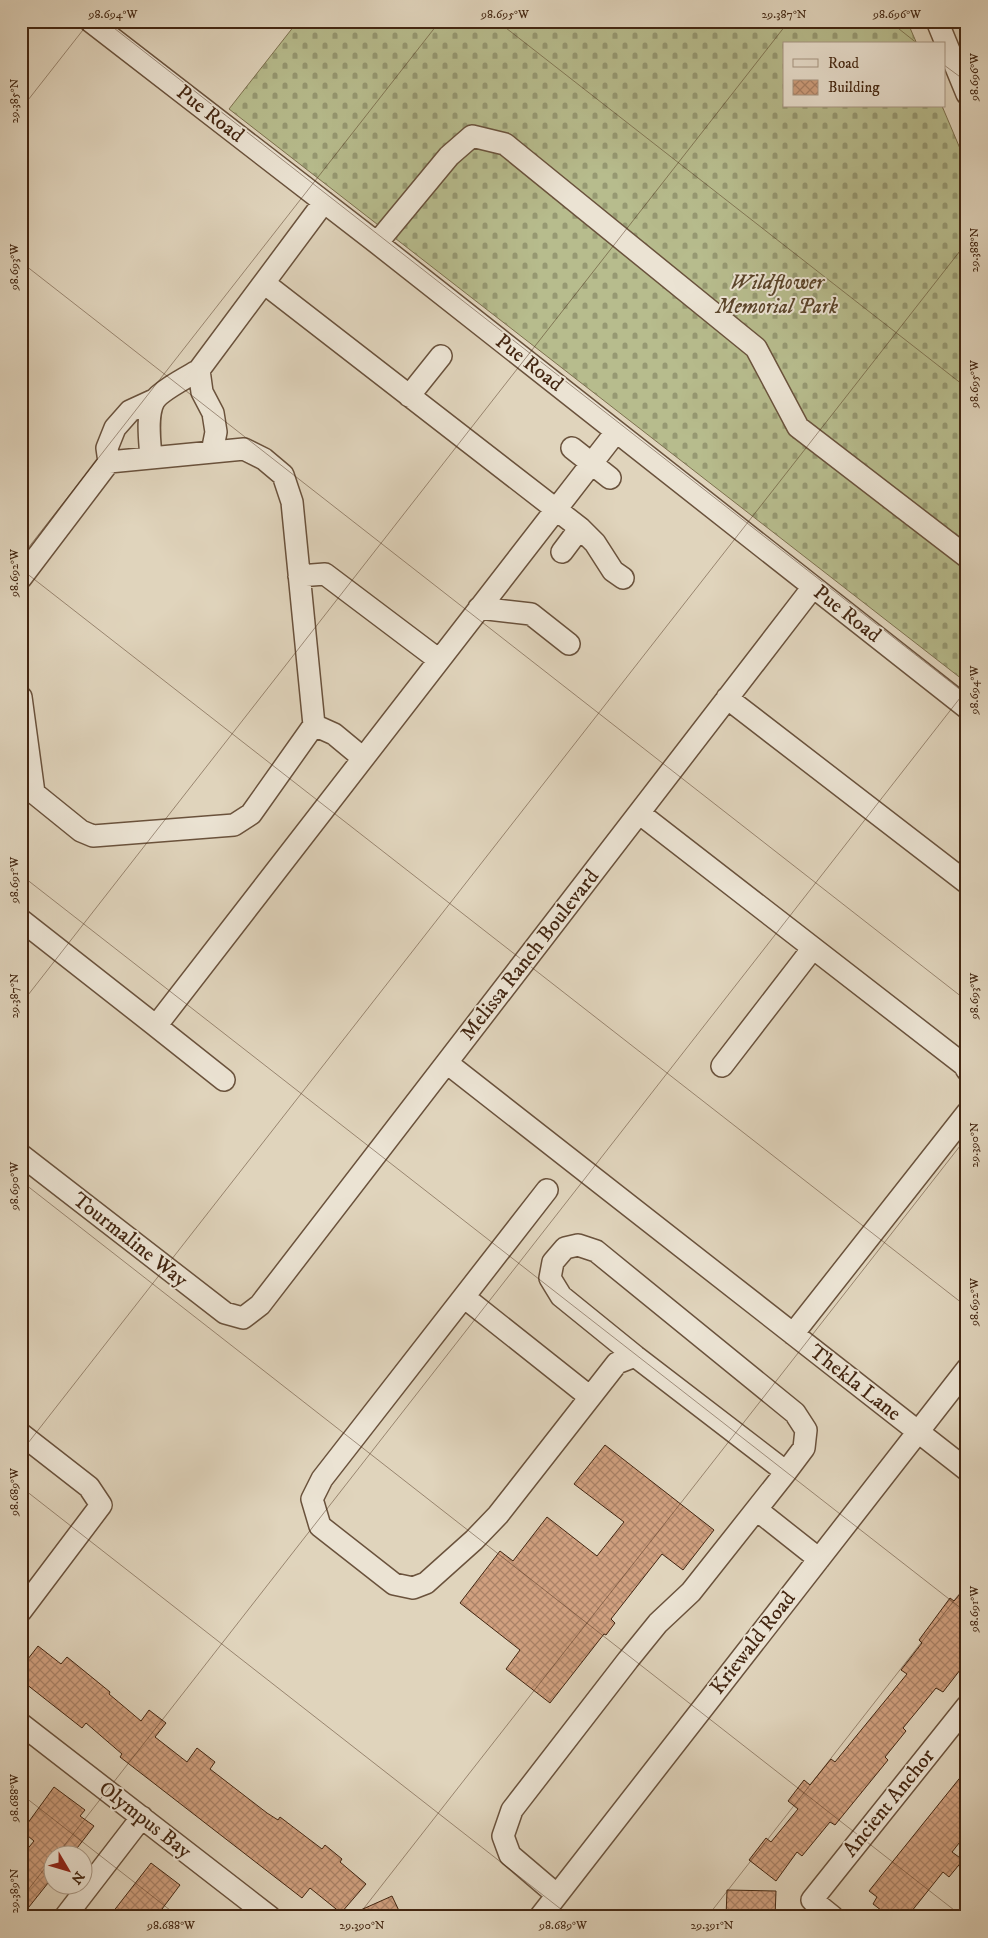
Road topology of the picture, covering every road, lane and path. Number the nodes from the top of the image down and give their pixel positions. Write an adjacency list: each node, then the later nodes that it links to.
1 (90, 21): 6 (street, Pue Road)
2 (937, 21): 3 (street)
3 (946, 42)
4 (946, 43): 5 (street)
5 (967, 94)
6 (324, 202): 7 (street, Pue Road); 8 (street)
7 (377, 243): 13 (street, Pue Road); 23 (street)
8 (264, 283): 10 (street); 11 (street)
9 (441, 356): 11 (street)
10 (199, 370): 12 (street); 15 (street)
11 (409, 396): 20 (street)
12 (154, 400): 16 (street); 17 (street)
13 (616, 432): 18 (street); 27 (street, Pue Road)
14 (572, 448): 18 (street)
15 (212, 452): 16 (street); 24 (street)
16 (151, 458): 17 (street)
17 (109, 462): 25 (street)
18 (592, 463): 19 (street); 20 (street)
19 (610, 478)
20 (556, 509): 21 (street); 28 (street)
21 (580, 528): 22 (street); 26 (street)
22 (562, 552)
23 (967, 557)
24 (299, 576): 30 (street); 34 (street)
25 (21, 578)
26 (623, 578)
27 (813, 587): 32 (street, Melissa Ranch Boulevard); 33 (street, Pue Road)
28 (479, 608): 29 (street); 30 (street)
29 (569, 644)
30 (439, 660): 35 (street)
31 (21, 697): 36 (street)
32 (727, 698): 37 (street, Melissa Ranch Boulevard); 38 (street)
33 (967, 708)
34 (314, 725): 35 (street); 36 (street)
35 (363, 758): 41 (street)
36 (27, 780)
37 (639, 813): 40 (street); 42 (street, Melissa Ranch Boulevard)
38 (967, 883)
39 (21, 920): 41 (street)
40 (813, 948): 43 (street); 44 (street)
41 (156, 1026): 45 (street)
42 (447, 1063): 50 (street, Melissa Ranch Boulevard); 51 (street, Thekla Lane)
43 (722, 1066)
44 (967, 1070)
45 (224, 1080)
46 (967, 1113): 51 (street)
47 (21, 1155): 50 (street, Tourmaline Way)
48 (547, 1190): 49 (street)
49 (464, 1297): 54 (street); 54 (street)
50 (243, 1318)
51 (793, 1334): 55 (street, Thekla Lane)
52 (635, 1356): 54 (street); 58 (street); 58 (street)
53 (967, 1369): 55 (street, Kriewald Road)
54 (590, 1397)
55 (918, 1432): 57 (street, Thekla Lane); 60 (street, Kriewald Road)
56 (21, 1434): 61 (street)
57 (967, 1470)
58 (786, 1472): 59 (street)
59 (757, 1510): 60 (street); 65 (street)
60 (819, 1559): 65 (street, Kriewald Road)
61 (21, 1611)
62 (967, 1706): 69 (street, Ancient Anchor)
63 (21, 1724): 64 (street, Olympus Bay)
64 (142, 1817): 66 (street); 67 (street, Olympus Bay)
65 (557, 1895): 68 (street, Kriewald Road)
66 (65, 1917)
67 (270, 1917)
68 (540, 1917)
69 (833, 1917)

